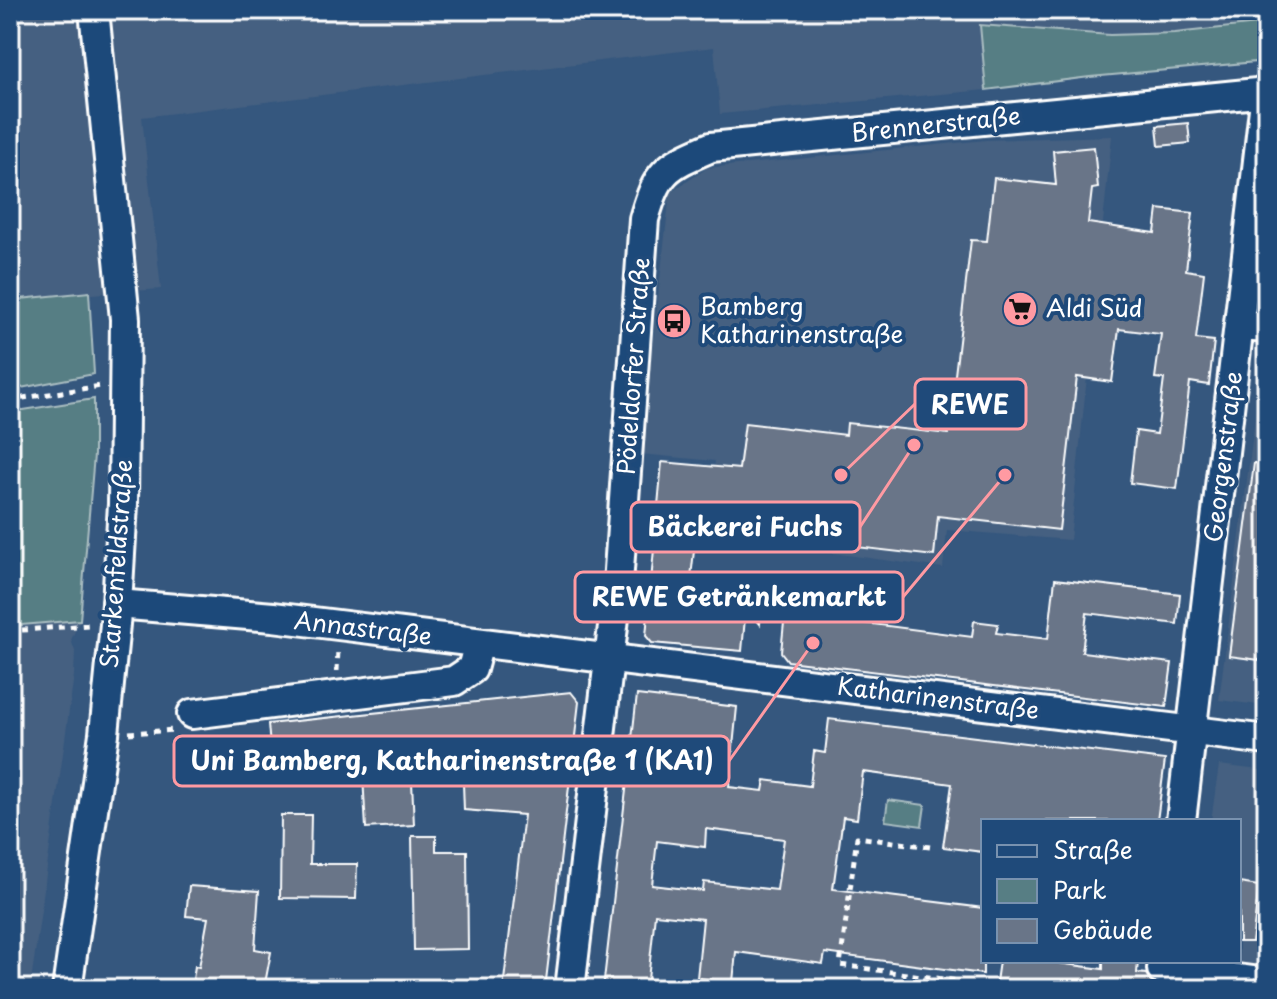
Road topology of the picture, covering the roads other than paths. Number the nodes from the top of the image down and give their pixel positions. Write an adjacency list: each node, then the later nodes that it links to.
1 (94, 10): 5 (street, Starkenfeldstraße)
2 (1267, 92): 3 (street, Brennerstraße); 4 (street, Georgenstraße)
3 (644, 219): 7 (street, Pödeldorfer Straße)
4 (1254, 327): 9 (street, Georgenstraße)
5 (116, 614): 6 (street, Annastraße); 14 (street, Starkenfeldstraße)
6 (479, 643): 7 (street, Annastraße); 8 (street)
7 (608, 658): 9 (street, Katharinenstraße); 15 (street, Pödeldorfer Straße)
8 (187, 722)
9 (1192, 731): 10 (street, Katharinenstraße); 11 (street, Georgenstraße)
10 (1267, 740)
11 (1181, 819)
12 (1162, 973): 13 (street)
13 (1267, 983)
14 (67, 989)
15 (570, 989)

